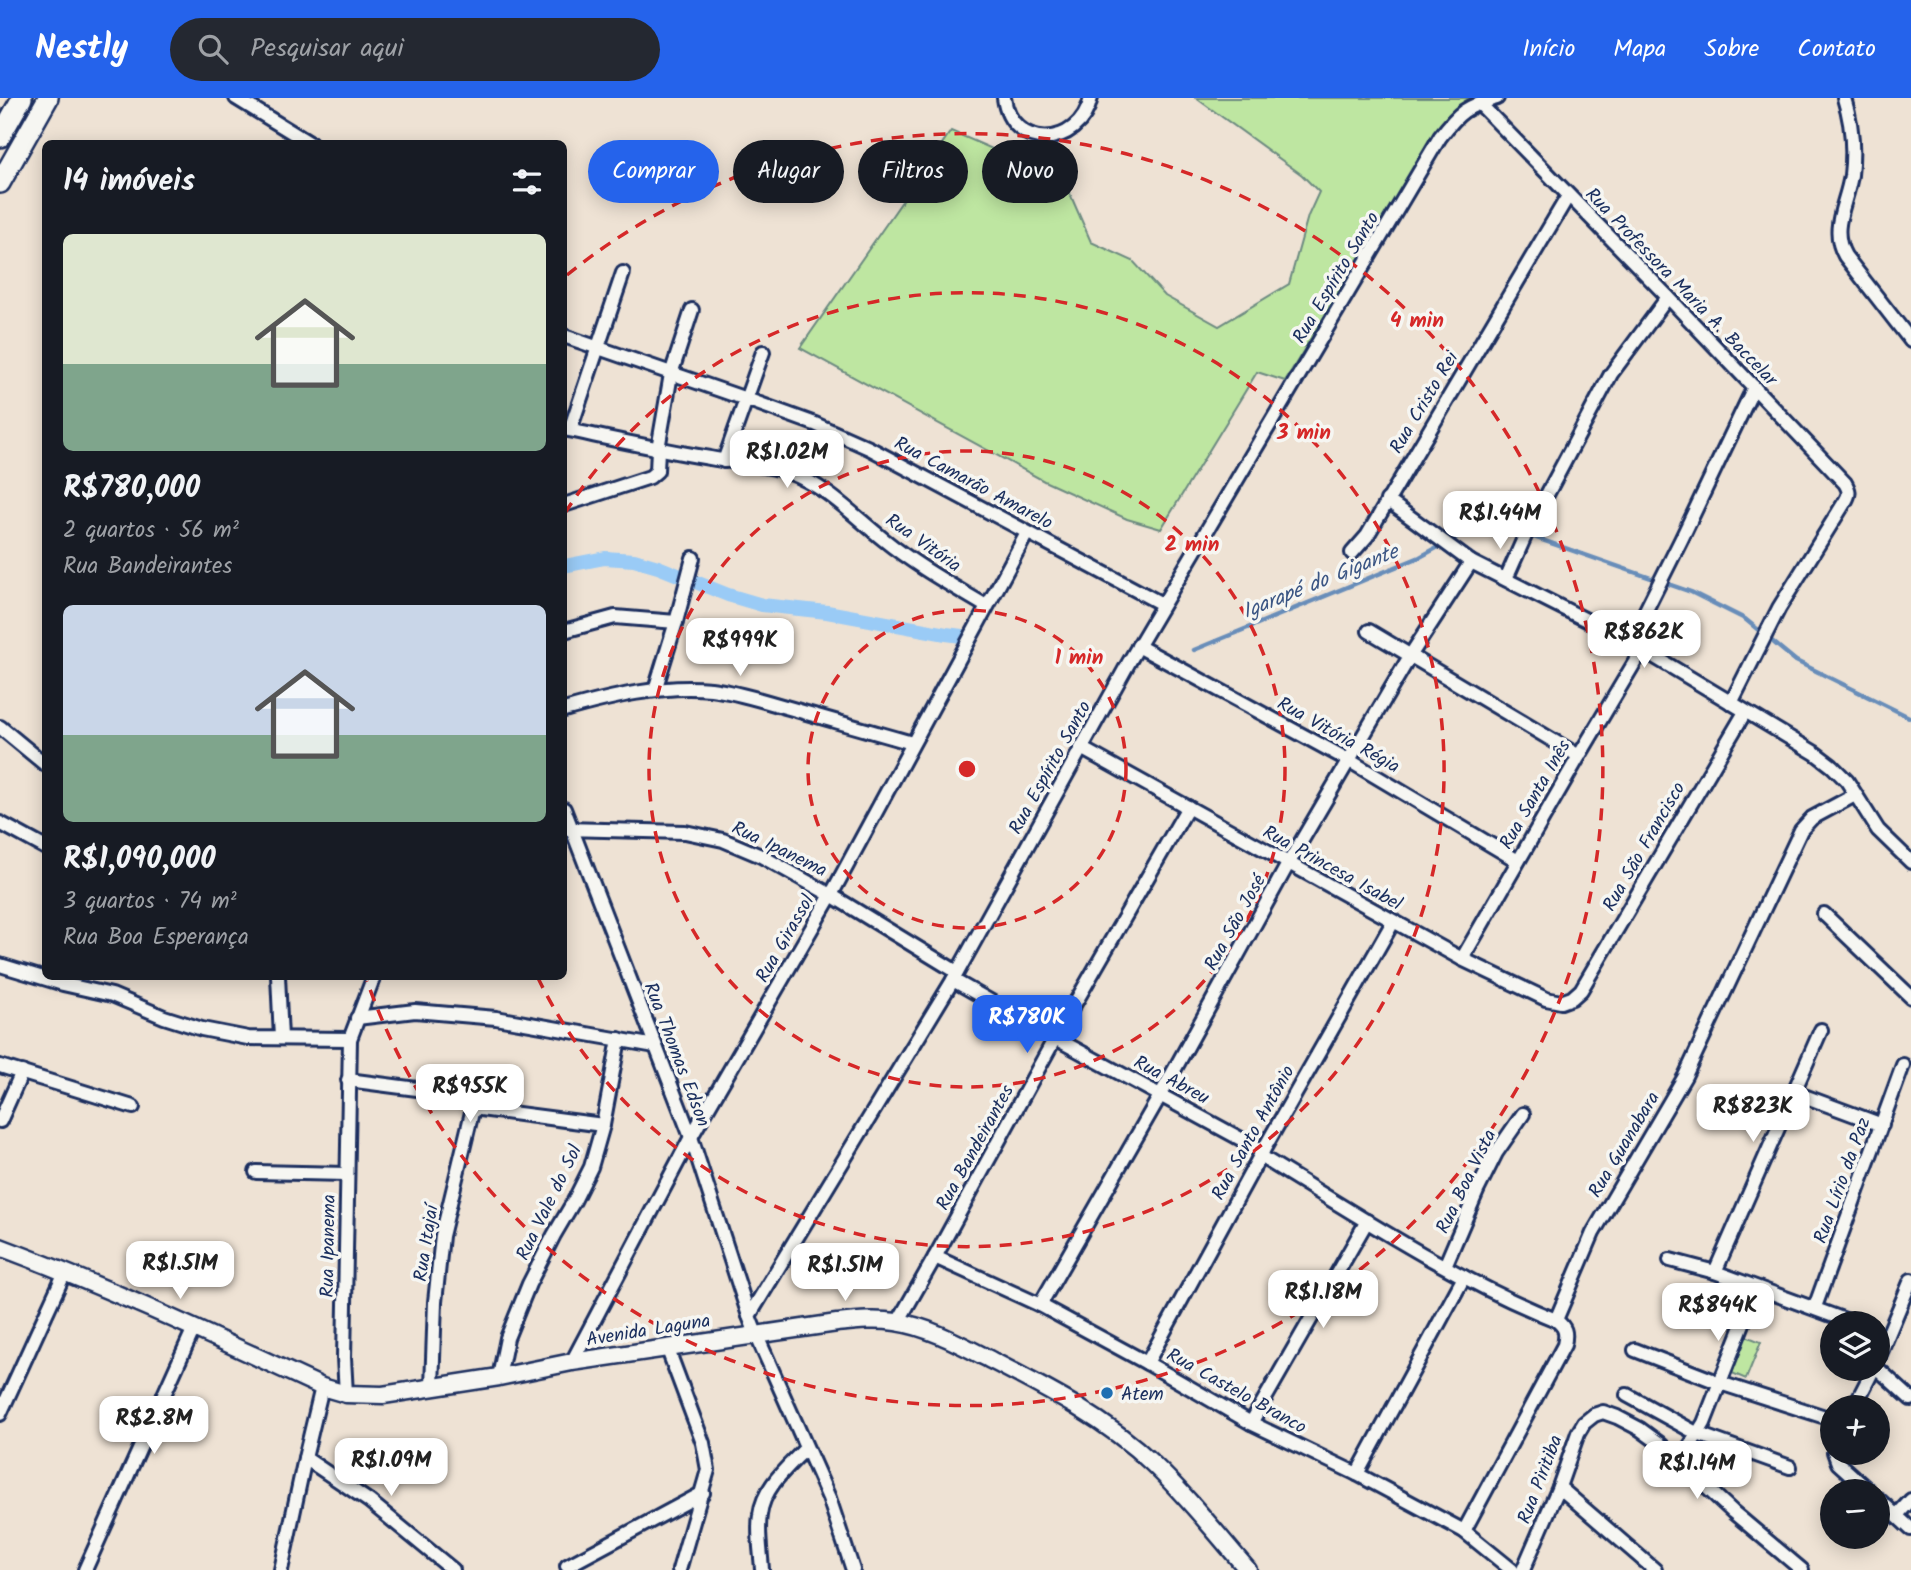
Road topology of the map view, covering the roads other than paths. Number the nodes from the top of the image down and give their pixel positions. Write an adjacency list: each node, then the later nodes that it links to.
1 (22, 98): 9 (highway)
2 (48, 98): 11 (highway)
3 (236, 98): 10 (street)
4 (1004, 98): 5 (street)
5 (1091, 98)
6 (1497, 98): 8 (street, Rua Espírito Santo)
7 (1844, 98): 17 (street)
8 (1479, 103): 12 (street, Rua Professora Maria A. Baccelar); 33 (street, Rua Espírito Santo)
9 (0, 137)
10 (304, 140)
11 (0, 183)
12 (1568, 196): 14 (street, Rua Professora Maria A. Baccelar); 26 (street, Rua Cristo Rei)
13 (623, 273): 18 (street)
14 (1668, 297): 21 (street, Rua Professora Maria A. Baccelar); 32 (street)
15 (692, 310): 20 (street)
16 (567, 337): 18 (street, Rua Camarão Amarelo)
17 (1911, 341)
18 (598, 348): 20 (street, Rua Camarão Amarelo); 23 (street)
19 (763, 352): 22 (street)
20 (671, 374): 22 (street, Rua Camarão Amarelo); 24 (street)
21 (1754, 387): 38 (street); 43 (street, Rua Professora Maria A. Baccelar)
22 (746, 399): 25 (street); 28 (street, Rua Camarão Amarelo)
23 (567, 430): 24 (street, Rua Vitória)
24 (658, 449): 25 (street, Rua Vitória); 27 (street)
25 (723, 461): 34 (street, Rua Vitória)
26 (1387, 500): 29 (street, Rua Cristo Rei); 31 (street)
27 (567, 504)
28 (1027, 533): 33 (street, Rua Camarão Amarelo); 34 (street, Rua Girassol)
29 (1352, 553)
30 (693, 558): 35 (street)
31 (1471, 562): 32 (street); 41 (street, Rua São José)
32 (1506, 579): 38 (street)
33 (1162, 604): 39 (street, Rua Espírito Santo)
34 (986, 606): 47 (street, Rua Girassol)
35 (676, 622): 36 (street); 42 (street)
36 (567, 630)
37 (1369, 631): 41 (street)
38 (1630, 642): 40 (street)
39 (1138, 646): 48 (street, Rua Espírito Santo); 50 (street, Rua Vitória Régia)
40 (1642, 650): 43 (street); 49 (street, Rua Santa Inês)
41 (1410, 656): 49 (street); 50 (street, Rua São José)
42 (655, 690): 44 (street); 47 (street)
43 (1731, 702): 45 (street)
44 (567, 709)
45 (1745, 712): 52 (street); 71 (street, Rua São Francisco)
46 (0, 727): 51 (street)
47 (912, 743): 60 (street, Rua Girassol)
48 (1081, 748): 53 (street, Rua Princesa Isabel); 65 (street, Rua Espírito Santo)
49 (1578, 756): 57 (street, Rua Santa Inês)
50 (1350, 761): 57 (street, Rua Vitória Régia); 59 (street, Rua São José)
51 (42, 762)
52 (1855, 795): 58 (street); 109 (street, Rua Guanabara)
53 (1188, 807): 59 (street, Rua Princesa Isabel); 76 (street, Rua Bandeirantes)
54 (0, 823): 56 (street)
55 (567, 829): 60 (street, Rua Ipanema); 78 (street, Rua Thomas Edson)
56 (42, 846)
57 (1518, 861): 63 (street, Rua Santa Inês)
58 (1911, 862)
59 (1288, 864): 62 (street, Rua Princesa Isabel); 84 (street, Rua São José)
60 (831, 895): 65 (street, Rua Ipanema); 91 (street, Rua Girassol)
61 (1824, 914): 70 (street)
62 (1393, 922): 63 (street, Rua Princesa Isabel); 92 (street, Rua Santo Antônio)
63 (1462, 959): 71 (street, Rua Princesa Isabel)
64 (0, 965): 66 (street)
65 (955, 976): 76 (street, Rua Abreu); 108 (street, Rua Espírito Santo)
66 (42, 978)
67 (50, 980): 74 (street)
68 (278, 980): 74 (street)
69 (372, 980): 72 (street, Rua Ipanema)
70 (1911, 997)
71 (1572, 998)
72 (357, 1018): 75 (street, Rua Ipanema); 77 (street)
73 (1821, 1030): 83 (street)
74 (281, 1038): 75 (street)
75 (350, 1038): 82 (street, Rua Ipanema)
76 (1055, 1038): 84 (street, Rua Abreu); 97 (street, Rua Bandeirantes)
77 (619, 1039): 78 (street); 89 (street, Rua Vale do Sol)
78 (655, 1046): 91 (street, Rua Thomas Edson)
79 (1903, 1065): 90 (street, Rua Lírio da Paz)
80 (0, 1066): 81 (street)
81 (22, 1072): 85 (street); 88 (street)
82 (348, 1080): 86 (street); 94 (street, Rua Ipanema)
83 (1793, 1092): 90 (street); 101 (street)
84 (1161, 1094): 92 (street, Rua Abreu); 105 (street, Rua São José)
85 (133, 1107)
86 (473, 1108): 89 (street); 122 (street, Rua Itajaí)
87 (1522, 1114): 99 (street, Rua Boa Vista)
88 (0, 1121)
89 (603, 1125): 118 (street, Rua Vale do Sol)
90 (1882, 1125): 106 (street, Rua Lírio da Paz)
91 (691, 1138): 108 (street, Rua Thomas Edson); 116 (street, Rua Girassol)
92 (1262, 1153): 95 (street, Rua Abreu); 117 (street, Rua Santo Antônio)
93 (256, 1172): 94 (street)
94 (347, 1174): 123 (street, Rua Ipanema)
95 (1367, 1221): 99 (street, Rua Abreu); 128 (street)
96 (0, 1247): 100 (main road, Avenida Laguna)
97 (936, 1257): 105 (street, Rua Castelo Branco); 110 (street, Rua Bandeirantes)
98 (1670, 1260): 101 (street)
99 (1445, 1266): 102 (street, Rua Abreu)
100 (65, 1272): 111 (main road, Avenida Laguna); 126 (street)
101 (1715, 1272): 104 (street)
102 (1464, 1277): 109 (street, Rua Abreu); 135 (street)
103 (1911, 1280): 112 (street)
104 (1757, 1288): 106 (street); 120 (street)
105 (1040, 1306): 117 (street, Rua Castelo Branco)
106 (1815, 1307): 107 (street)
107 (1824, 1311)
108 (750, 1315): 113 (street)
109 (1556, 1320): 143 (street)
110 (898, 1322): 113 (main road, Avenida Laguna); 151 (main road, Avenida Laguna)
111 (194, 1328): 121 (main road, Avenida Laguna); 145 (street)
112 (1890, 1330)
113 (756, 1334): 114 (main road, Avenida Laguna); 130 (street)
114 (667, 1347): 116 (main road, Avenida Laguna); 138 (street)
115 (1635, 1350): 120 (street)
116 (572, 1362): 118 (main road, Avenida Laguna)
117 (1147, 1363): 128 (street, Rua Castelo Branco)
118 (499, 1377): 122 (main road, Avenida Laguna)
119 (1890, 1380): 125 (street)
120 (1720, 1383): 127 (street); 129 (street)
121 (322, 1387): 123 (main road, Avenida Laguna); 131 (street)
122 (432, 1387): 123 (main road, Avenida Laguna)
123 (346, 1394)
124 (1627, 1395): 129 (street)
125 (1911, 1399)
126 (0, 1414)
127 (1820, 1415)
128 (1251, 1423): 135 (street, Rua Castelo Branco)
129 (1698, 1434): 132 (street); 134 (street)
130 (806, 1448): 149 (street); 150 (street)
131 (305, 1458): 146 (street); 147 (street)
132 (1680, 1462): 137 (street, Rua Piritiba); 155 (street)
133 (1840, 1465): 136 (street)
134 (1790, 1467)
135 (1357, 1475): 143 (street, Rua Castelo Branco)
136 (1856, 1479)
137 (1559, 1487): 153 (street, Rua Piritiba); 154 (street)
138 (703, 1493): 144 (street); 148 (street)
139 (1911, 1500): 141 (street)
140 (1890, 1509): 141 (street)
141 (1897, 1515): 142 (street)
142 (1911, 1529)
143 (1464, 1531): 152 (street, Rua Castelo Branco)
144 (567, 1566)
145 (85, 1570)
146 (281, 1570)
147 (453, 1570)
148 (679, 1570)
149 (762, 1570)
150 (853, 1570)
151 (1248, 1570)
152 (1512, 1570)
153 (1523, 1570)
154 (1655, 1570)
155 (1802, 1570)

